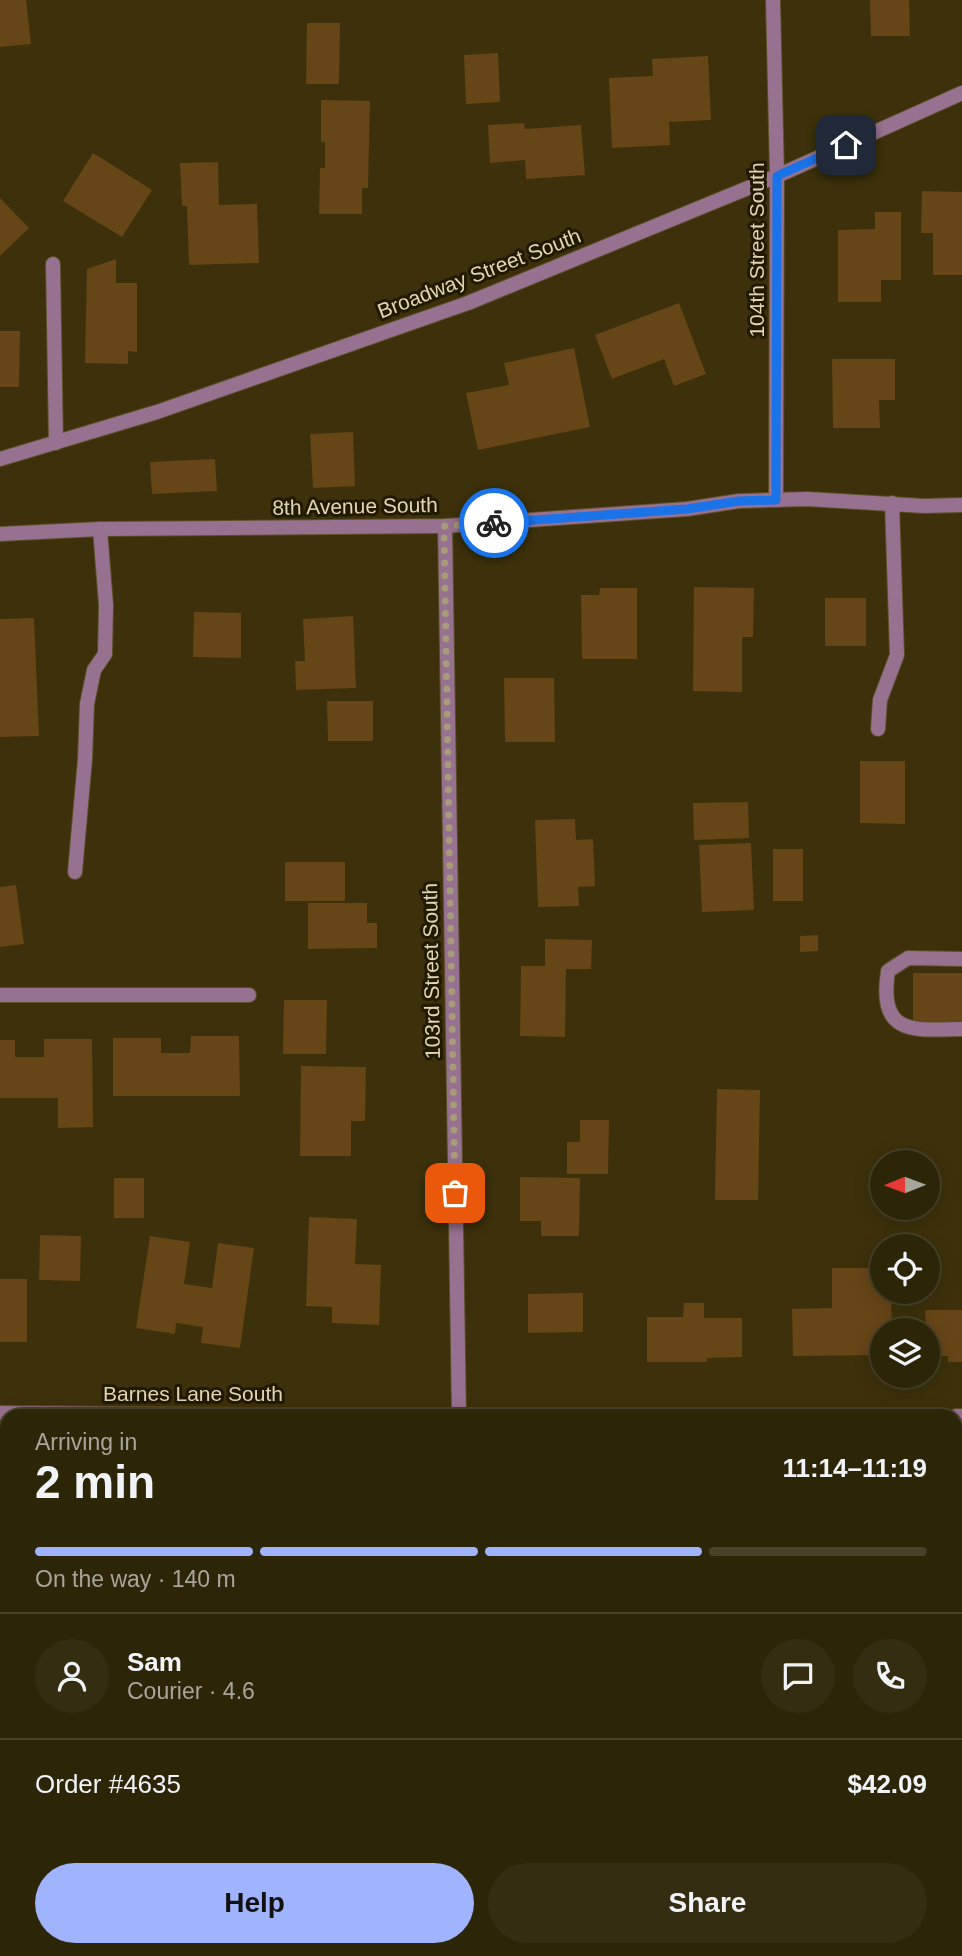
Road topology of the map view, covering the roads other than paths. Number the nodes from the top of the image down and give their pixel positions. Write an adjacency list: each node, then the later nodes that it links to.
1 (773, 0): 3 (street, 104th Street South)
2 (962, 93): 3 (street, Broadway Street South)
3 (777, 176): 5 (street, Broadway Street South); 7 (street, 104th Street South)
4 (53, 264): 5 (street)
5 (56, 443): 6 (street, Broadway Street South)
6 (0, 459)
7 (776, 500): 8 (street, 8th Avenue South); 10 (street, 8th Avenue South)
8 (892, 503): 9 (street, 8th Avenue South); 13 (street)
9 (962, 505)
10 (444, 526): 11 (street, 8th Avenue South); 19 (street, 103rd Street South)
11 (100, 529): 12 (street, 8th Avenue South); 14 (street)
12 (0, 534)
13 (878, 729)
14 (75, 872)
15 (962, 958): 18 (street)
16 (0, 995): 17 (street)
17 (249, 995)
18 (962, 1029)
19 (459, 1409)

